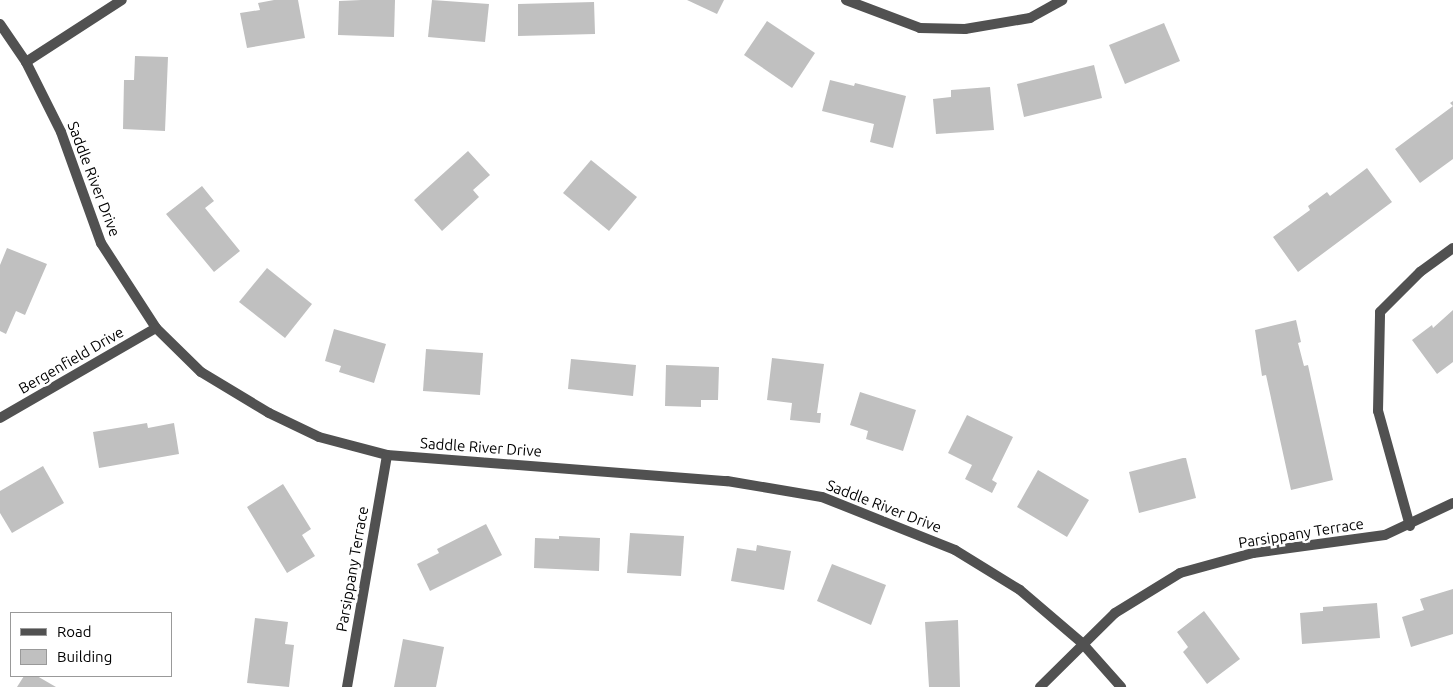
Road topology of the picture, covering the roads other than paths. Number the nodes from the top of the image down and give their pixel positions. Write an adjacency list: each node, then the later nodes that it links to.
1 (122, 0): 5 (street)
2 (846, 0): 3 (street)
3 (1062, 0)
4 (0, 24): 5 (street, Saddle River Drive)
5 (26, 62): 7 (street, Saddle River Drive)
6 (1453, 248): 11 (street)
7 (156, 328): 8 (street, Bergenfield Drive); 9 (street, Saddle River Drive)
8 (0, 418)
9 (387, 455): 12 (street, Saddle River Drive); 13 (street, Parsippany Terrace)
10 (1453, 502): 11 (street, Parsippany Terrace)
11 (1410, 526): 12 (street, Parsippany Terrace)
12 (1082, 643): 14 (street, Parsippany Terrace); 15 (street, Saddle River Drive)
13 (348, 687)
14 (1040, 687)
15 (1121, 687)

